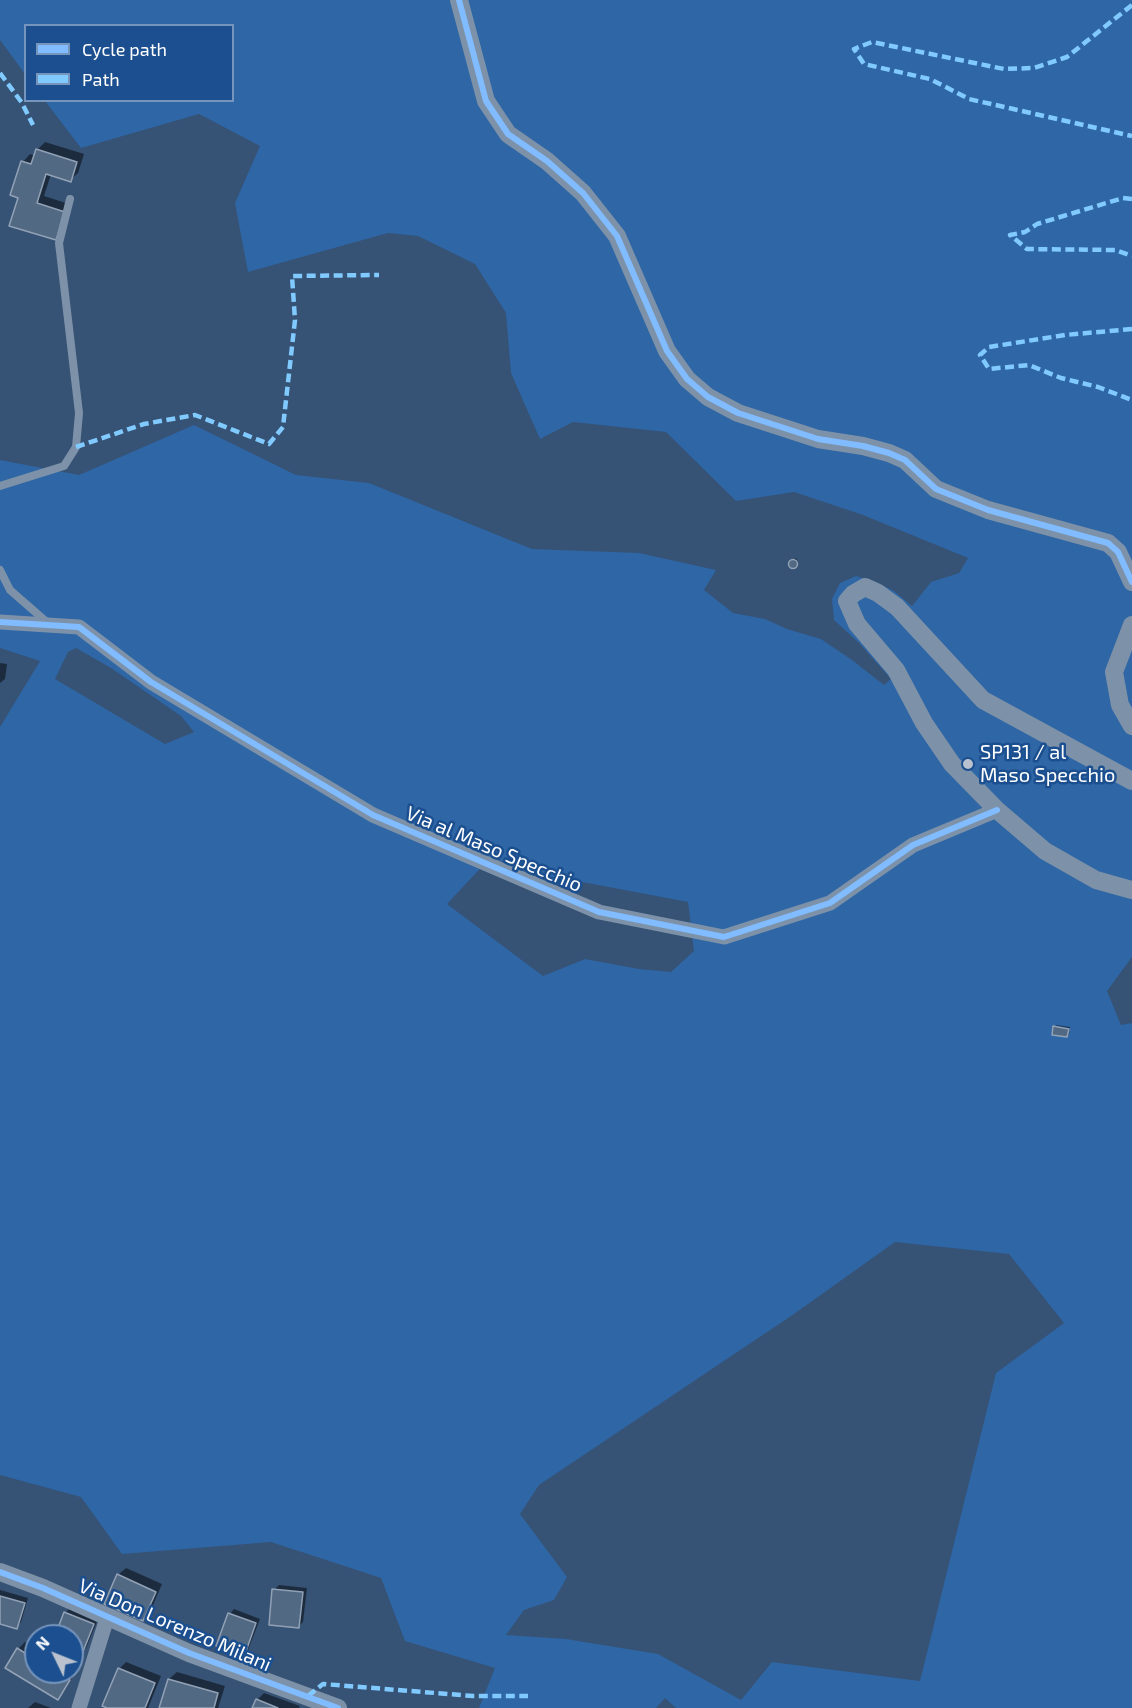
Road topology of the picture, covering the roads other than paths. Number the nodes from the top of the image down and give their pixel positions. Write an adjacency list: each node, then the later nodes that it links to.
1 (459, 0): 5 (street)
2 (70, 199): 3 (lane)
3 (0, 486)
4 (0, 570): 8 (lane)
5 (1132, 582)
6 (0, 622): 8 (street, Via al Maso Specchio)
7 (1132, 625): 9 (street)
8 (50, 626): 11 (street, Via al Maso Specchio)
9 (1132, 726)
10 (1132, 781): 11 (street)
11 (997, 810): 12 (street)
12 (1132, 890)
13 (0, 1572): 14 (street, Via Don Lorenzo Milani)
14 (107, 1618): 15 (street); 16 (street, Via Don Lorenzo Milani)
15 (80, 1708)
16 (338, 1708)

